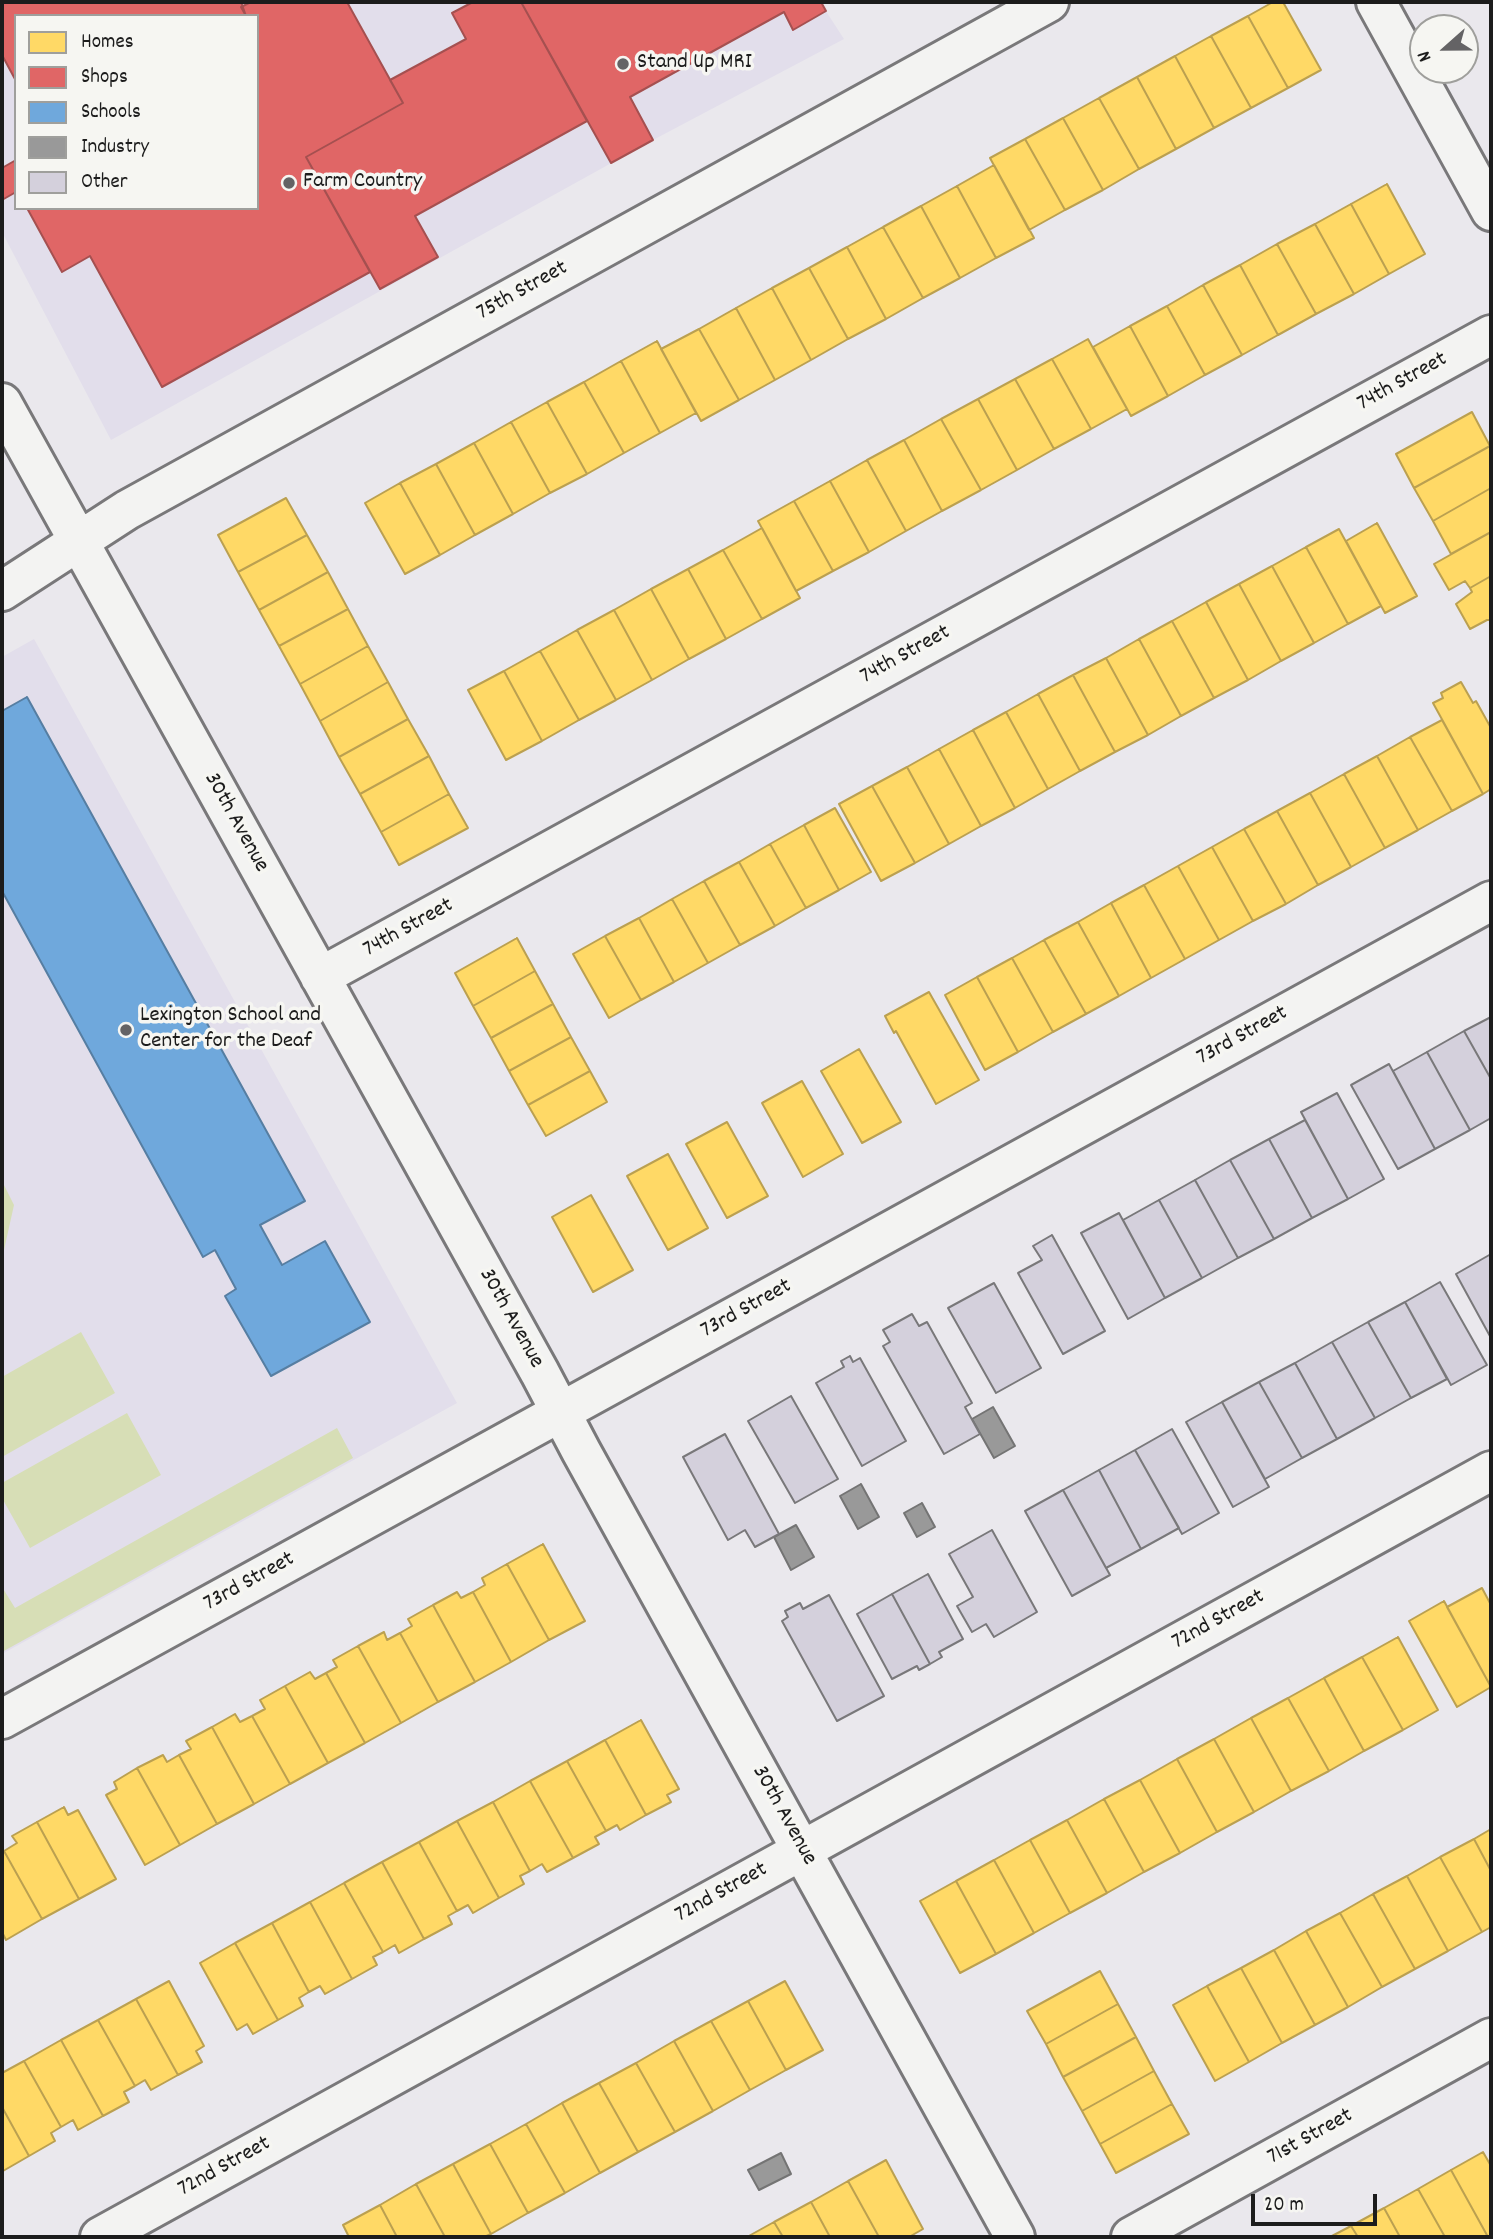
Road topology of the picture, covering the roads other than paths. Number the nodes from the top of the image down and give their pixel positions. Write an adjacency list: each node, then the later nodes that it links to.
1 (1049, 2): 6 (street, 75th Street)
2 (1376, 2): 3 (street)
3 (1491, 211)
4 (1491, 335): 9 (street, 74th Street)
5 (2, 403): 6 (street, 30th Avenue)
6 (78, 541): 7 (street, 75th Street); 9 (street, 30th Avenue)
7 (2, 591)
8 (1491, 901): 10 (street, 73rd Street)
9 (320, 977): 10 (street, 30th Avenue)
10 (560, 1413): 12 (street, 73rd Street); 13 (street, 30th Avenue)
11 (1491, 1471): 13 (street, 72nd Street)
12 (2, 1719)
13 (802, 1850): 15 (street, 72nd Street); 16 (street, 30th Avenue)
14 (1491, 2039): 17 (street, 71st Street)
15 (100, 2237)
16 (1015, 2237)
17 (1131, 2237)

